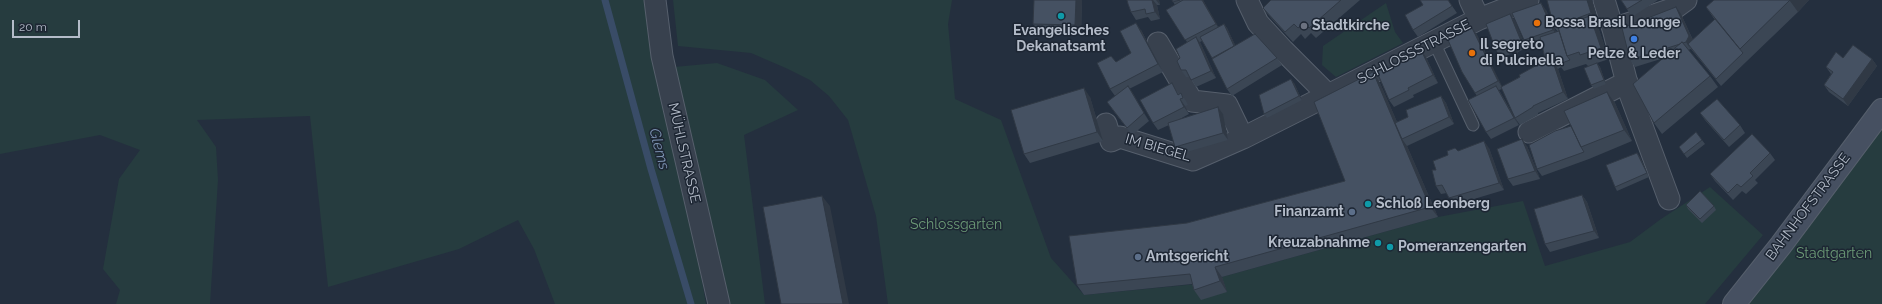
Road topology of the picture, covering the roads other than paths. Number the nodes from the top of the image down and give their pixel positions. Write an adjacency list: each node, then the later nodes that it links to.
1 (655, 0): 19 (street, MÜHLSTRASSE)
2 (1247, 0): 12 (street)
3 (1470, 0): 7 (street)
4 (1528, 0): 7 (street, SCHLOSSSTRASSE)
5 (1604, 0): 8 (street)
6 (1686, 0): 8 (street)
7 (1479, 20): 9 (street, SCHLOSSSTRASSE)
8 (1614, 29): 11 (street)
9 (1434, 42): 12 (street, SCHLOSSSTRASSE); 15 (lane)
10 (1158, 43): 17 (street)
11 (1627, 82): 16 (street); 18 (street)
12 (1328, 95): 17 (street, IM BIEGEL)
13 (1882, 110): 20 (street, BAHNHOFSTRASSE)
14 (1106, 124): 17 (street, IM BIEGEL)
15 (1473, 125)
16 (1528, 132)
17 (1243, 138)
18 (1669, 199)
19 (719, 304)
20 (1734, 304)

